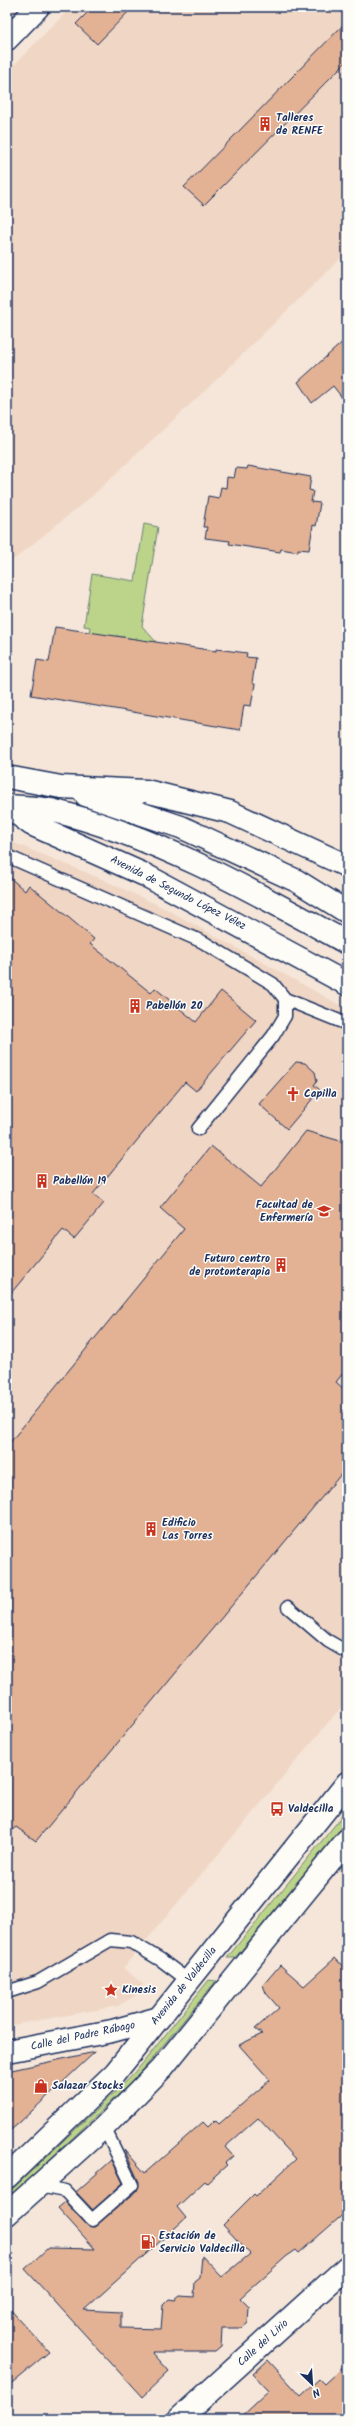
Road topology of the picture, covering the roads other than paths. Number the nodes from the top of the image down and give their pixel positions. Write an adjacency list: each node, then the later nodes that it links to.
1 (38, 7): 2 (main road)
2 (7, 39)
3 (7, 777): 4 (main road)
4 (61, 787): 7 (main road); 8 (main road)
5 (7, 806): 9 (main road, Avenida de Segundo López Vélez); 10 (main road, Avenida de Segundo López Vélez)
6 (7, 856): 11 (lane)
7 (347, 866)
8 (347, 912)
9 (347, 943)
10 (347, 984)
11 (285, 999): 12 (lane); 13 (lane)
12 (347, 1024)
13 (198, 1129)
14 (288, 1607): 15 (lane)
15 (347, 1652)
16 (347, 1783): 18 (main road, Avenida de Valdecilla)
17 (347, 1840): 22 (main road)
18 (189, 1981): 19 (lane); 20 (main road, Avenida de Valdecilla)
19 (7, 1992)
20 (159, 2018): 21 (main road, Calle del Padre Rábago); 23 (main road, Avenida de Valdecilla)
21 (7, 2051)
22 (104, 2127): 24 (main road); 24 (lane)
23 (7, 2177)
24 (40, 2186): 25 (main road)
25 (12, 2211)
26 (347, 2267): 27 (main road, Calle del Lirio)
27 (179, 2419)

